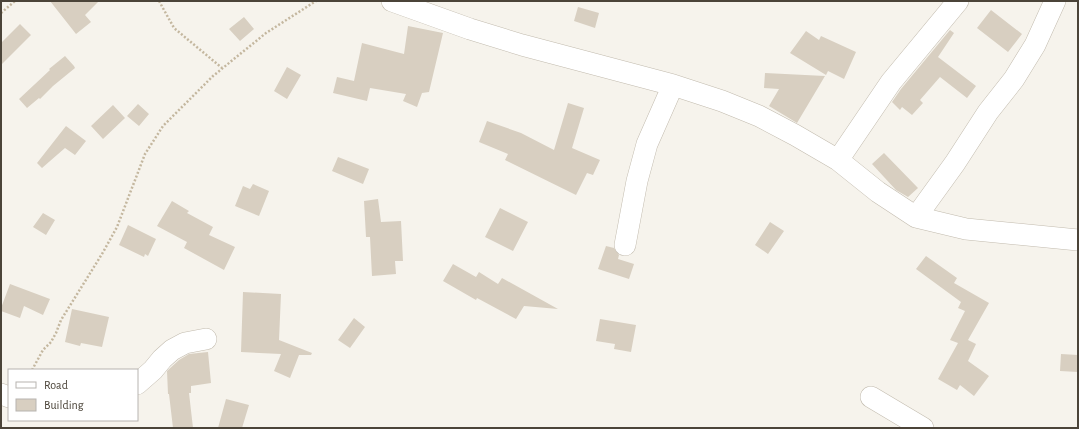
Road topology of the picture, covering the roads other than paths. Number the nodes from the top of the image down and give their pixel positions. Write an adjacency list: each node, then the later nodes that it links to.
1 (392, 1): 4 (street)
2 (958, 1): 5 (street)
3 (1055, 1): 6 (street)
4 (672, 85): 5 (street); 8 (street)
5 (838, 160): 6 (street)
6 (916, 217): 7 (street)
7 (1078, 240)
8 (625, 245)
9 (206, 339): 10 (street)
10 (138, 383)
11 (870, 397): 12 (street)
12 (923, 428)

